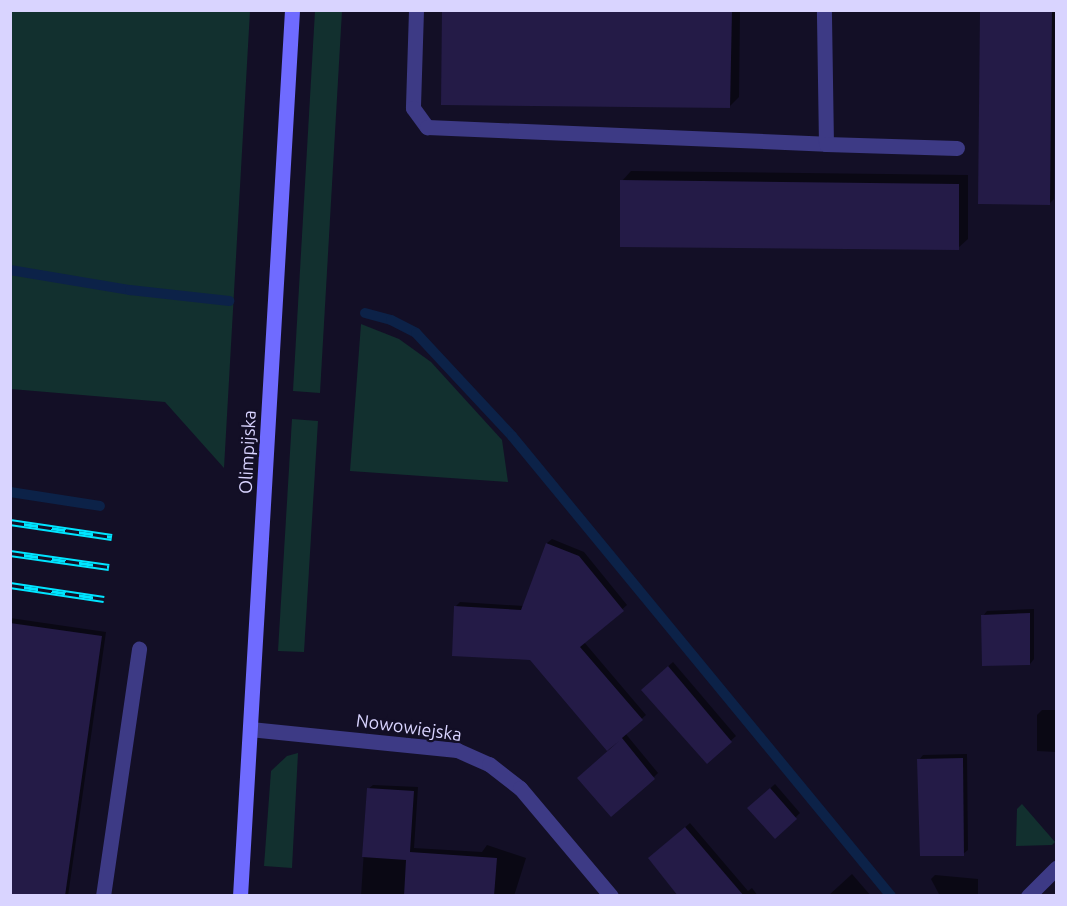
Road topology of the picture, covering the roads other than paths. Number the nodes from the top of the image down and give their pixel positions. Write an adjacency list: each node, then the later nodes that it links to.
1 (292, 10): 7 (street, Olimpijska)
2 (416, 10): 4 (street)
3 (824, 10): 4 (street)
4 (826, 144): 5 (street)
5 (957, 148)
6 (139, 649): 9 (street)
7 (250, 729): 10 (street, Olimpijska); 11 (street, Nowowiejska)
8 (1056, 868): 12 (street)
9 (103, 896)
10 (240, 896)
11 (610, 896)
12 (1028, 896)

